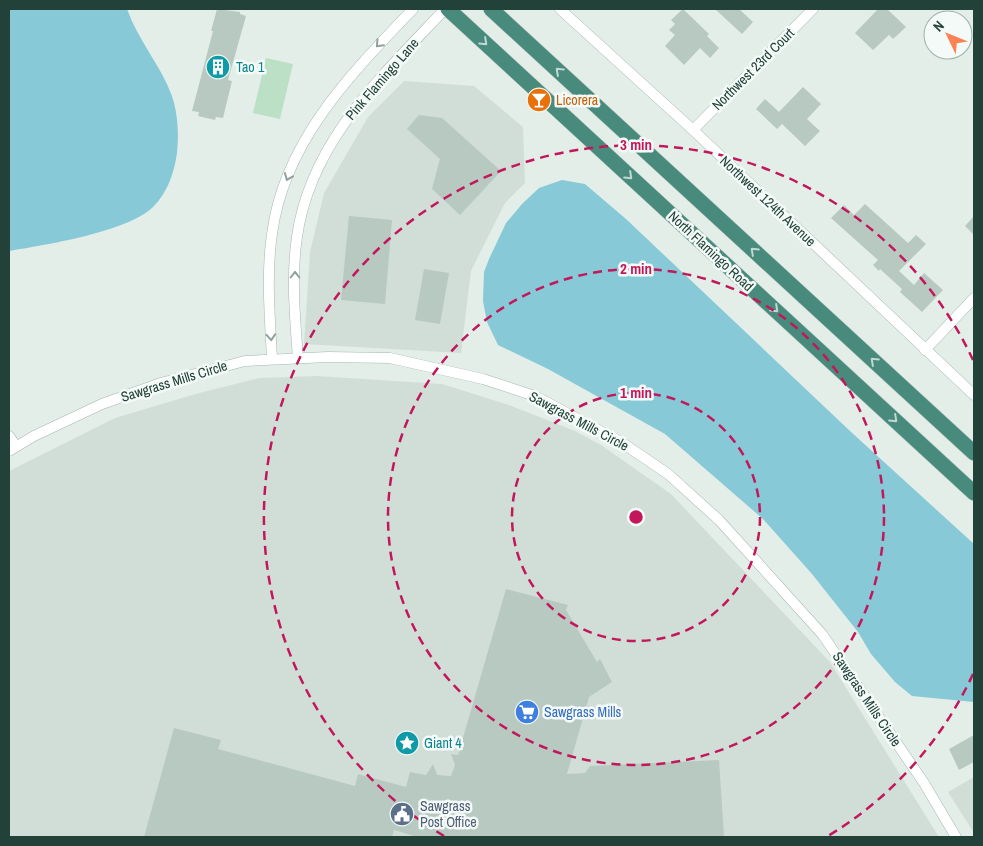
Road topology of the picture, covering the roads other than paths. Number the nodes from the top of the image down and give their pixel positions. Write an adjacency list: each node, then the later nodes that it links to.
1 (412, 9): 10 (street, Pink Flamingo Lane, one-way to 10)
2 (447, 9): 9 (street, Pink Flamingo Lane, one-way to 2); 15 (highway, North Flamingo Road, one-way to 15)
3 (491, 9): 14 (highway, one-way to 3)
4 (560, 9): 6 (street, Northwest 124th Avenue)
5 (813, 9): 6 (street, Northwest 23rd Court)
6 (693, 130): 8 (street, Northwest 124th Avenue)
7 (974, 298): 8 (street)
8 (926, 350): 11 (street, Northwest 124th Avenue)
9 (298, 358): 10 (street, Sawgrass Mills Circle); 16 (street, Sawgrass Mills Circle)
10 (272, 360): 13 (street, Sawgrass Mills Circle)
11 (974, 395)
12 (9, 436): 13 (street)
13 (12, 448)
14 (974, 453)
15 (974, 493)
16 (956, 837)

